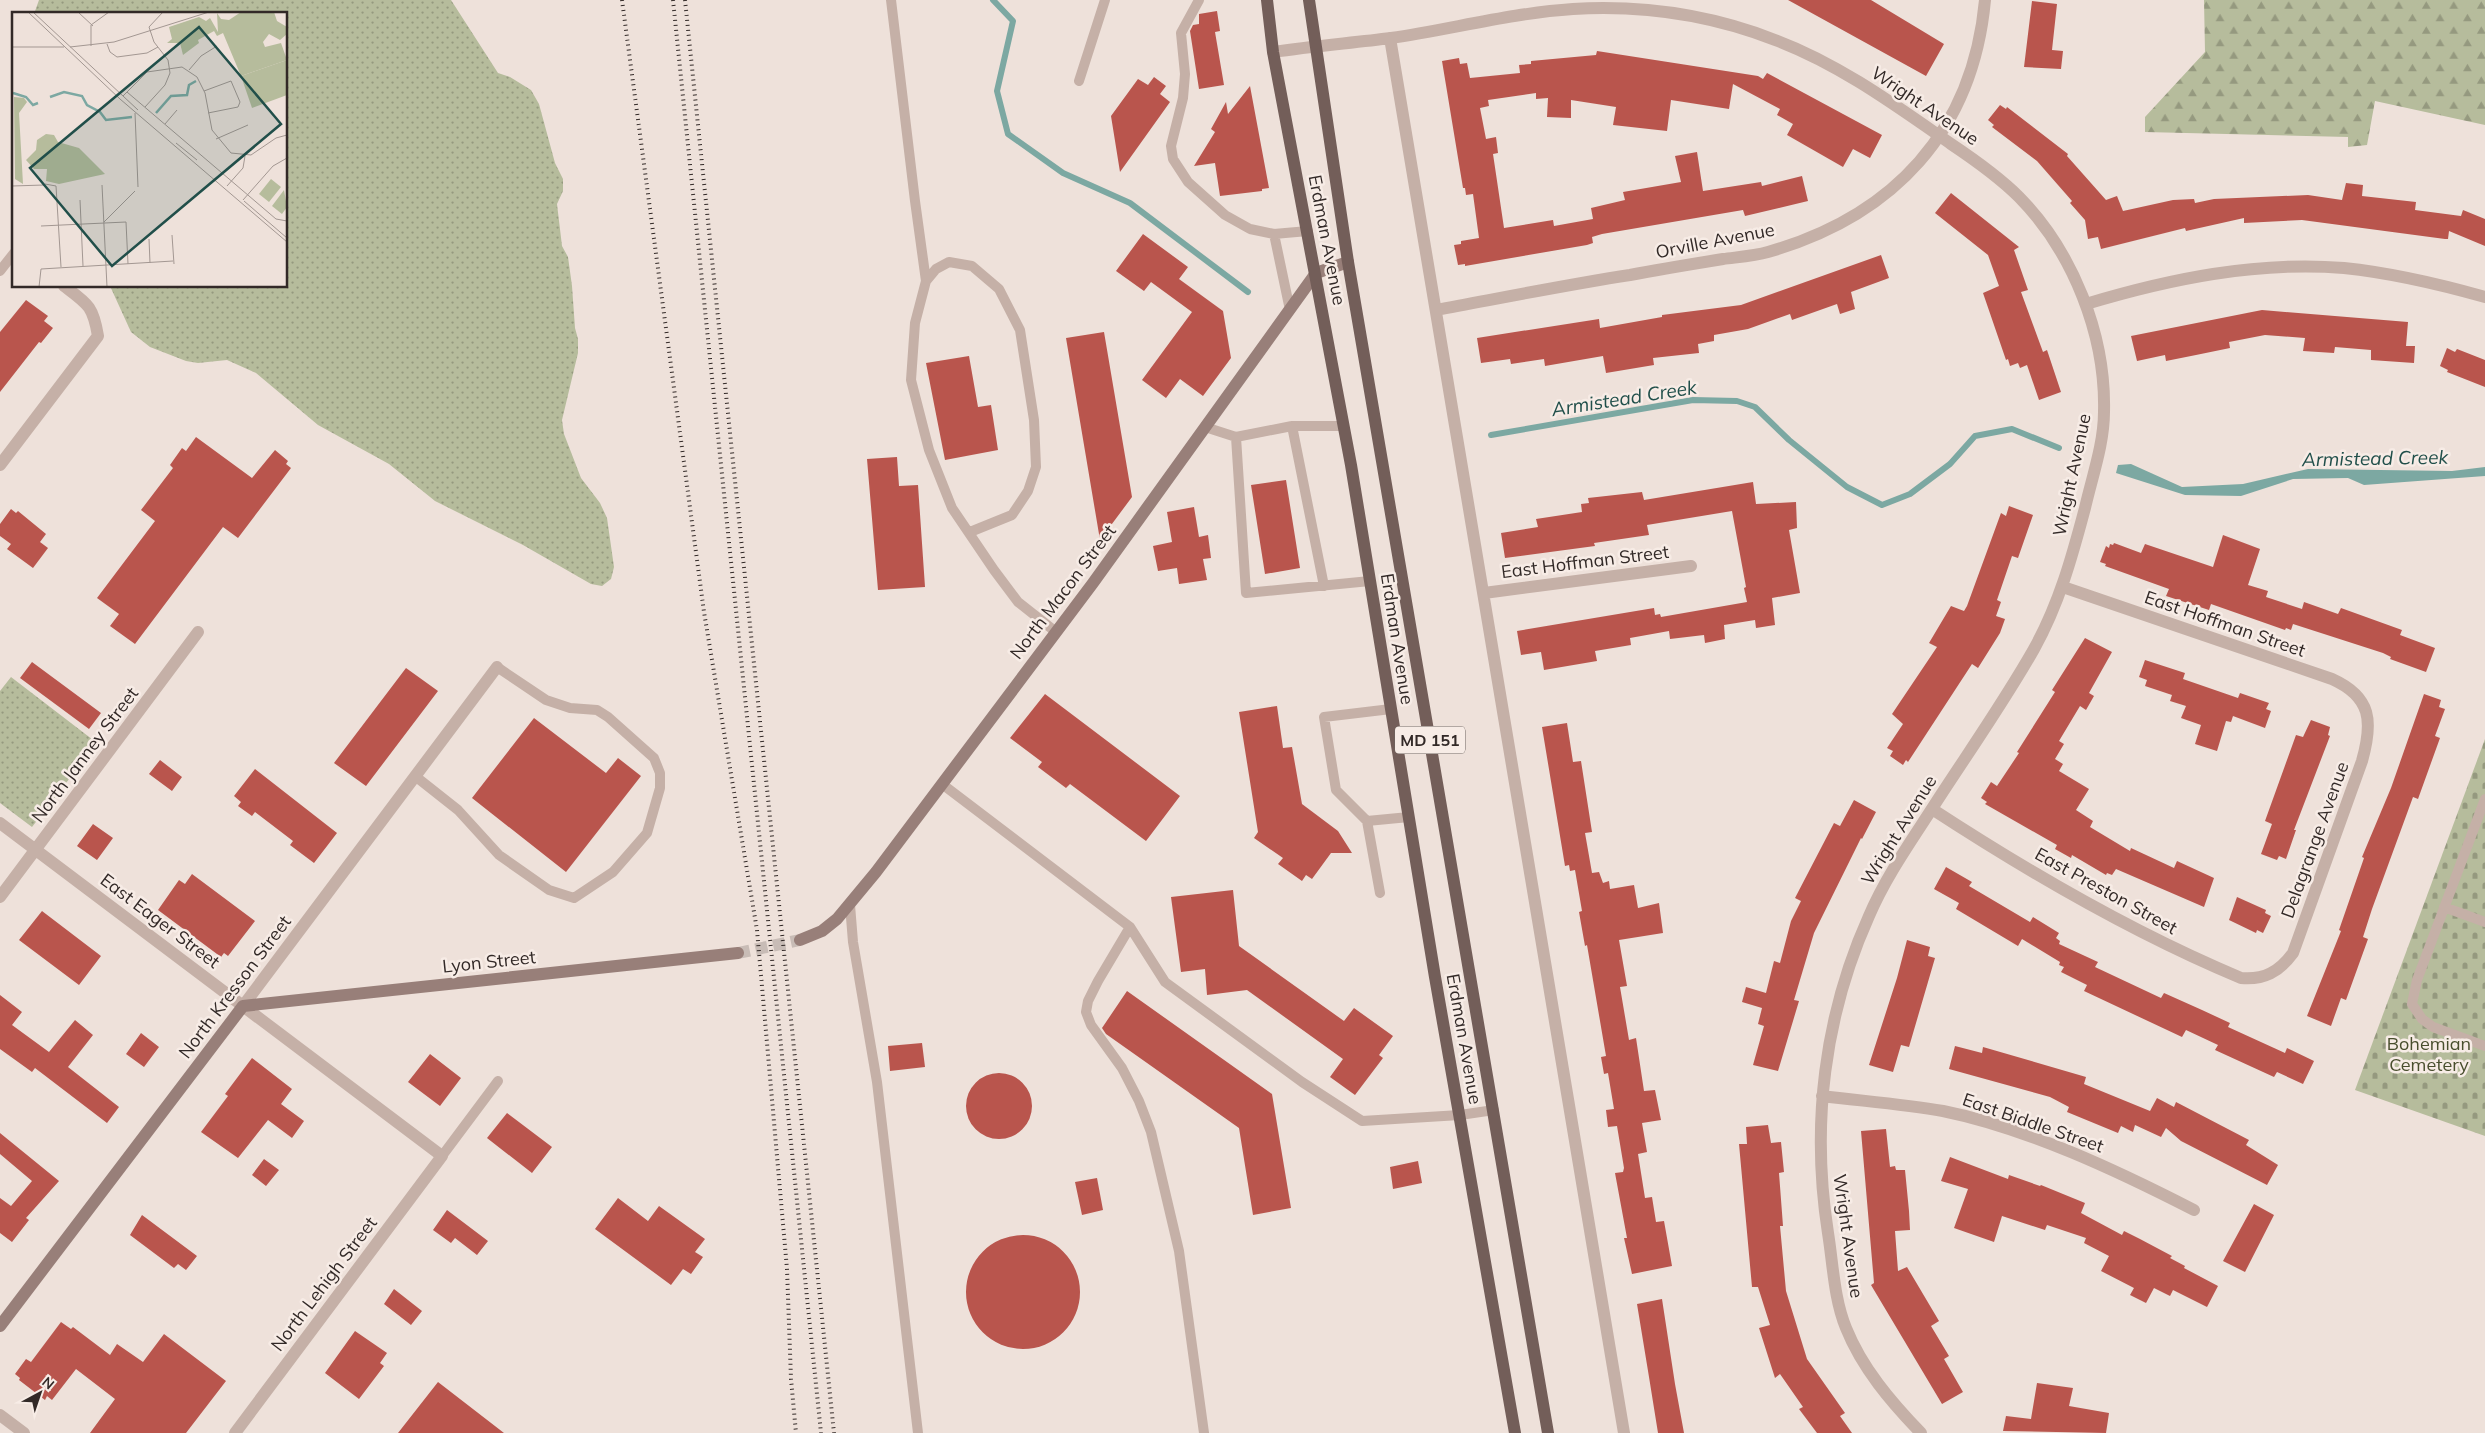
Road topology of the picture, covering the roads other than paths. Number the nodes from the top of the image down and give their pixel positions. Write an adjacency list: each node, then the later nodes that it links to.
1 (891, 0): 18 (lane)
2 (1105, 0): 10 (lane)
3 (1199, 0): 13 (lane)
4 (1267, 0): 9 (main road, Erdman Avenue / MD 151)
5 (1309, 0): 8 (main road, Erdman Avenue / MD 151)
6 (1985, 0): 11 (street, Orville Avenue)
7 (1390, 38): 8 (street, Wright Avenue); 11 (street, Wright Avenue); 23 (street)
8 (1315, 46): 9 (street, Wright Avenue); 15 (main road, Erdman Avenue / MD 151)
9 (1273, 52): 12 (main road, Erdman Avenue / MD 151)
10 (1079, 81)
11 (1940, 136): 21 (street, Wright Avenue); 23 (street, Orville Avenue)
12 (1308, 231): 13 (lane); 17 (main road, Erdman Avenue / MD 151)
13 (1274, 234): 22 (lane)
14 (12, 256): 16 (lane)
15 (1348, 262): 17 (street); 61 (main road, Erdman Avenue / MD 151)
16 (0, 271)
17 (1316, 274): 22 (street, North Macon Street); 25 (main road, Erdman Avenue / MD 151)
18 (926, 281): 29 (lane); 29 (lane)
19 (67, 288): 28 (street)
20 (2485, 297): 21 (street)
21 (2086, 304): 33 (street, Wright Avenue)
22 (1290, 310): 26 (street, North Macon Street)
23 (1436, 310): 34 (street)
24 (1292, 426): 25 (lane); 27 (lane); 32 (lane)
25 (1344, 426): 31 (main road, Erdman Avenue / MD 151)
26 (1205, 427): 27 (lane); 36 (street, North Macon Street)
27 (1236, 437): 32 (lane)
28 (0, 464)
29 (970, 532): 36 (lane)
30 (1691, 566): 34 (street, East Hoffman Street)
31 (1370, 581): 32 (lane); 39 (main road, Erdman Avenue / MD 151)
32 (1324, 586)
33 (2063, 587): 38 (street, East Hoffman Street); 43 (street, Wright Avenue)
34 (1484, 593): 73 (street)
35 (198, 632): 47 (street, North Janney Street)
36 (1056, 632): 41 (street, North Macon Street)
37 (497, 667): 40 (street, North Kresson Street); 40 (lane)
38 (2366, 708): 56 (street, Delagrange Avenue)
39 (1391, 709): 44 (main road, Erdman Avenue / MD 151); 45 (lane)
40 (415, 776): 57 (street, North Kresson Street)
41 (942, 784): 50 (street, North Macon Street); 53 (lane)
42 (2485, 799): 51 (lane)
43 (1932, 809): 56 (street, East Preston Street); 60 (street, Wright Avenue)
44 (1409, 817): 45 (lane); 62 (main road, Erdman Avenue / MD 151)
45 (1367, 821): 48 (lane)
46 (0, 823): 47 (street, East Eager Street)
47 (36, 850): 49 (street, North Janney Street); 57 (street, East Eager Street)
48 (1380, 893)
49 (0, 897)
50 (850, 905): 54 (street, North Macon Street); 69 (lane)
51 (2444, 907): 52 (lane); 58 (lane)
52 (2485, 922)
53 (1130, 926): 62 (lane); 70 (lane)
54 (800, 940)
55 (738, 953): 57 (street, Lyon Street)
56 (2271, 973)
57 (243, 1006): 63 (street, East Eager Street); 65 (street, North Kresson Street)
58 (2485, 1046)
59 (498, 1081): 63 (lane)
60 (1822, 1096): 64 (street, East Biddle Street); 74 (street, Wright Avenue)
61 (1494, 1110): 62 (lane); 72 (main road, Erdman Avenue / MD 151)
62 (1460, 1115): 71 (main road, Erdman Avenue / MD 151)
63 (442, 1156): 68 (street, North Lehigh Street)
64 (2194, 1210)
65 (0, 1326)
66 (0, 1415): 67 (street)
67 (24, 1433)
68 (235, 1433)
69 (918, 1433)
70 (1204, 1433)
71 (1515, 1433)
72 (1548, 1433)
73 (1624, 1433)
74 (1921, 1433)

